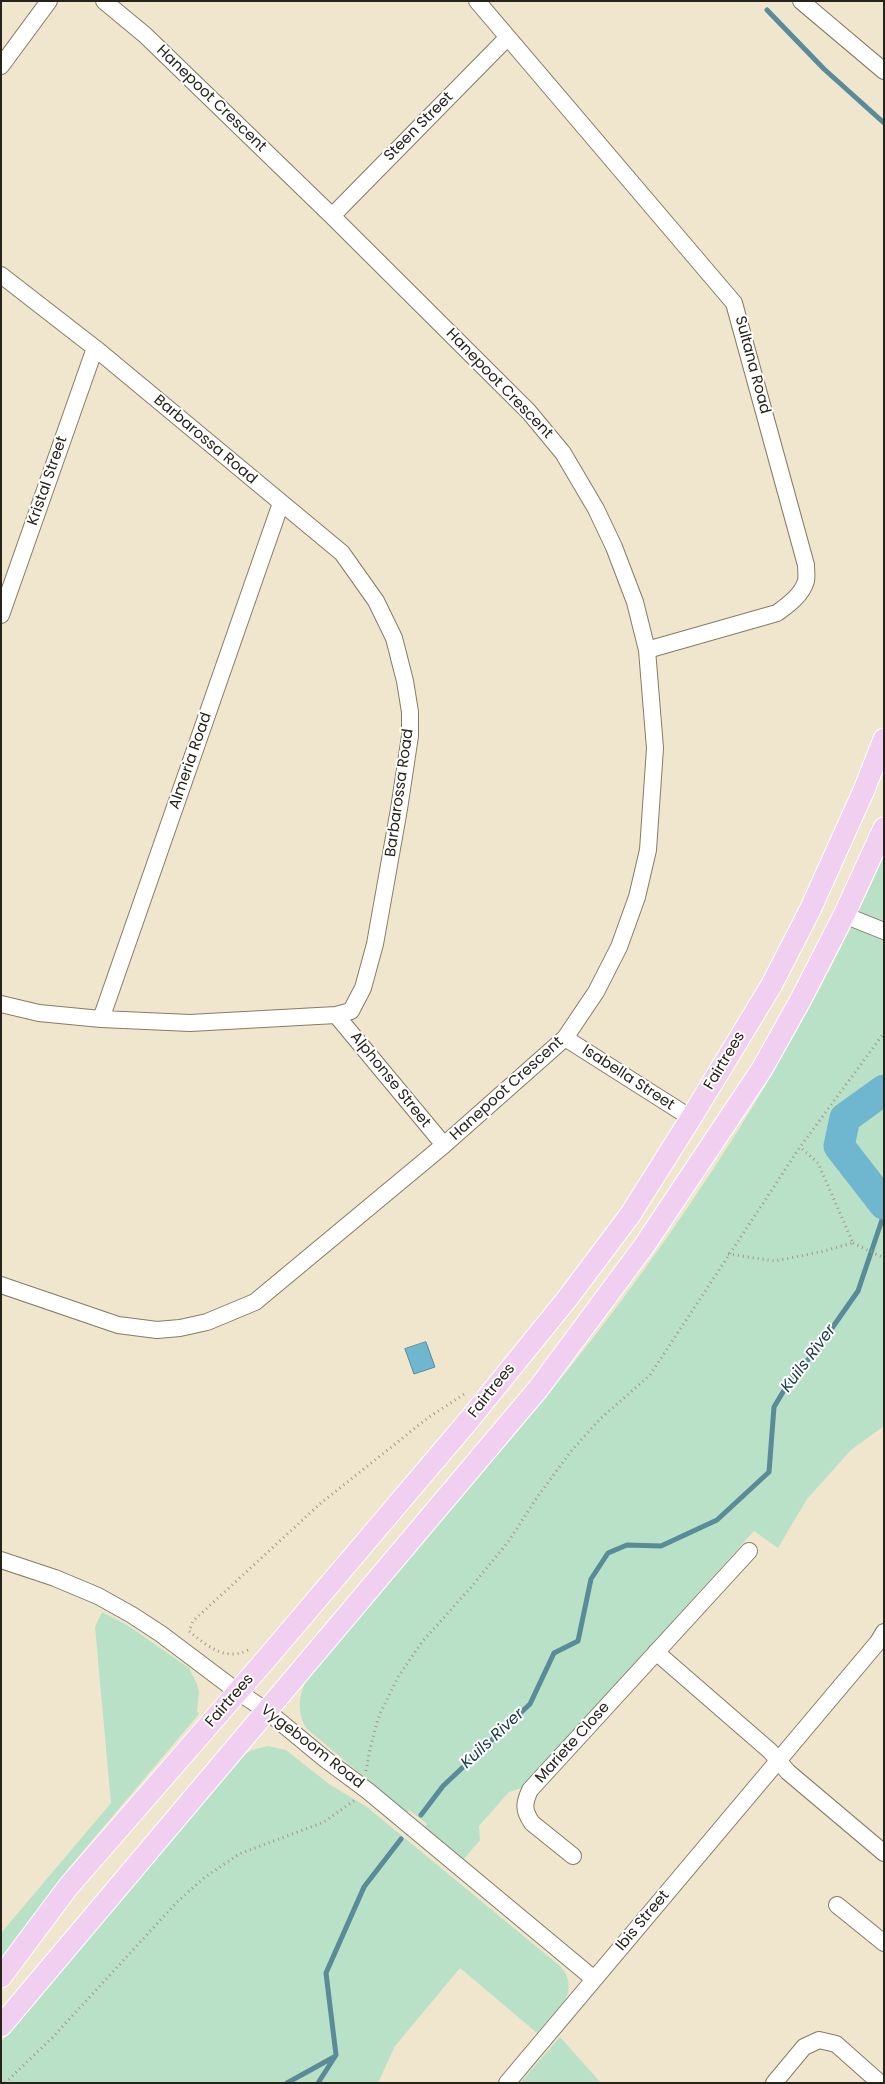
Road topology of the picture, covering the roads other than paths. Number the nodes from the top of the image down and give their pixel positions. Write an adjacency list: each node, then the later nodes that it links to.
1 (49, 1): 7 (street)
2 (104, 1): 9 (street, Hanepoot Crescent)
3 (477, 1): 5 (street, Sultana Road)
4 (803, 1): 6 (street); 8 (street)
5 (507, 38): 9 (street, Steen Street); 14 (street, Sultana Road)
6 (884, 57)
7 (1, 66)
8 (884, 72)
9 (332, 216): 14 (street, Hanepoot Crescent)
10 (1, 275): 11 (street, Barbarossa Road)
11 (95, 348): 12 (street, Barbarossa Road); 13 (street, Kristal Street)
12 (281, 503): 20 (street, Barbarossa Road); 21 (street, Almeria Road)
13 (1, 615)
14 (648, 650): 22 (street, Hanepoot Crescent)
15 (884, 739): 23 (main road, Fairtrees)
16 (884, 828): 17 (main road)
17 (844, 915): 18 (street); 31 (main road)
18 (884, 931)
19 (1, 1004): 21 (street, Barbarossa Road)
20 (336, 1014): 21 (street, Barbarossa Road); 24 (street, Alphonse Street)
21 (101, 1019)
22 (565, 1038): 23 (street, Isabella Street); 24 (street, Hanepoot Crescent)
23 (691, 1118): 30 (main road, Fairtrees)
24 (444, 1145): 25 (street, Hanepoot Crescent)
25 (1, 1285)
26 (749, 1551): 29 (street, Mariete Close)
27 (1, 1560): 30 (street, Vygeboom Road)
28 (884, 1632): 32 (street, Ibis Street)
29 (656, 1652): 32 (street); 34 (street, Mariete Close)
30 (238, 1692): 31 (street, Vygeboom Road); 37 (main road, Fairtrees)
31 (267, 1712): 38 (street, Vygeboom Road); 39 (main road)
32 (779, 1761): 33 (street); 38 (street, Ibis Street)
33 (884, 1852)
34 (573, 1856)
35 (837, 1905): 36 (street)
36 (884, 1943)
37 (1, 1977)
38 (594, 1979): 41 (street, Ibis Street)
39 (1, 2026)
40 (882, 2082): 42 (street)
41 (507, 2083)
42 (774, 2083)

